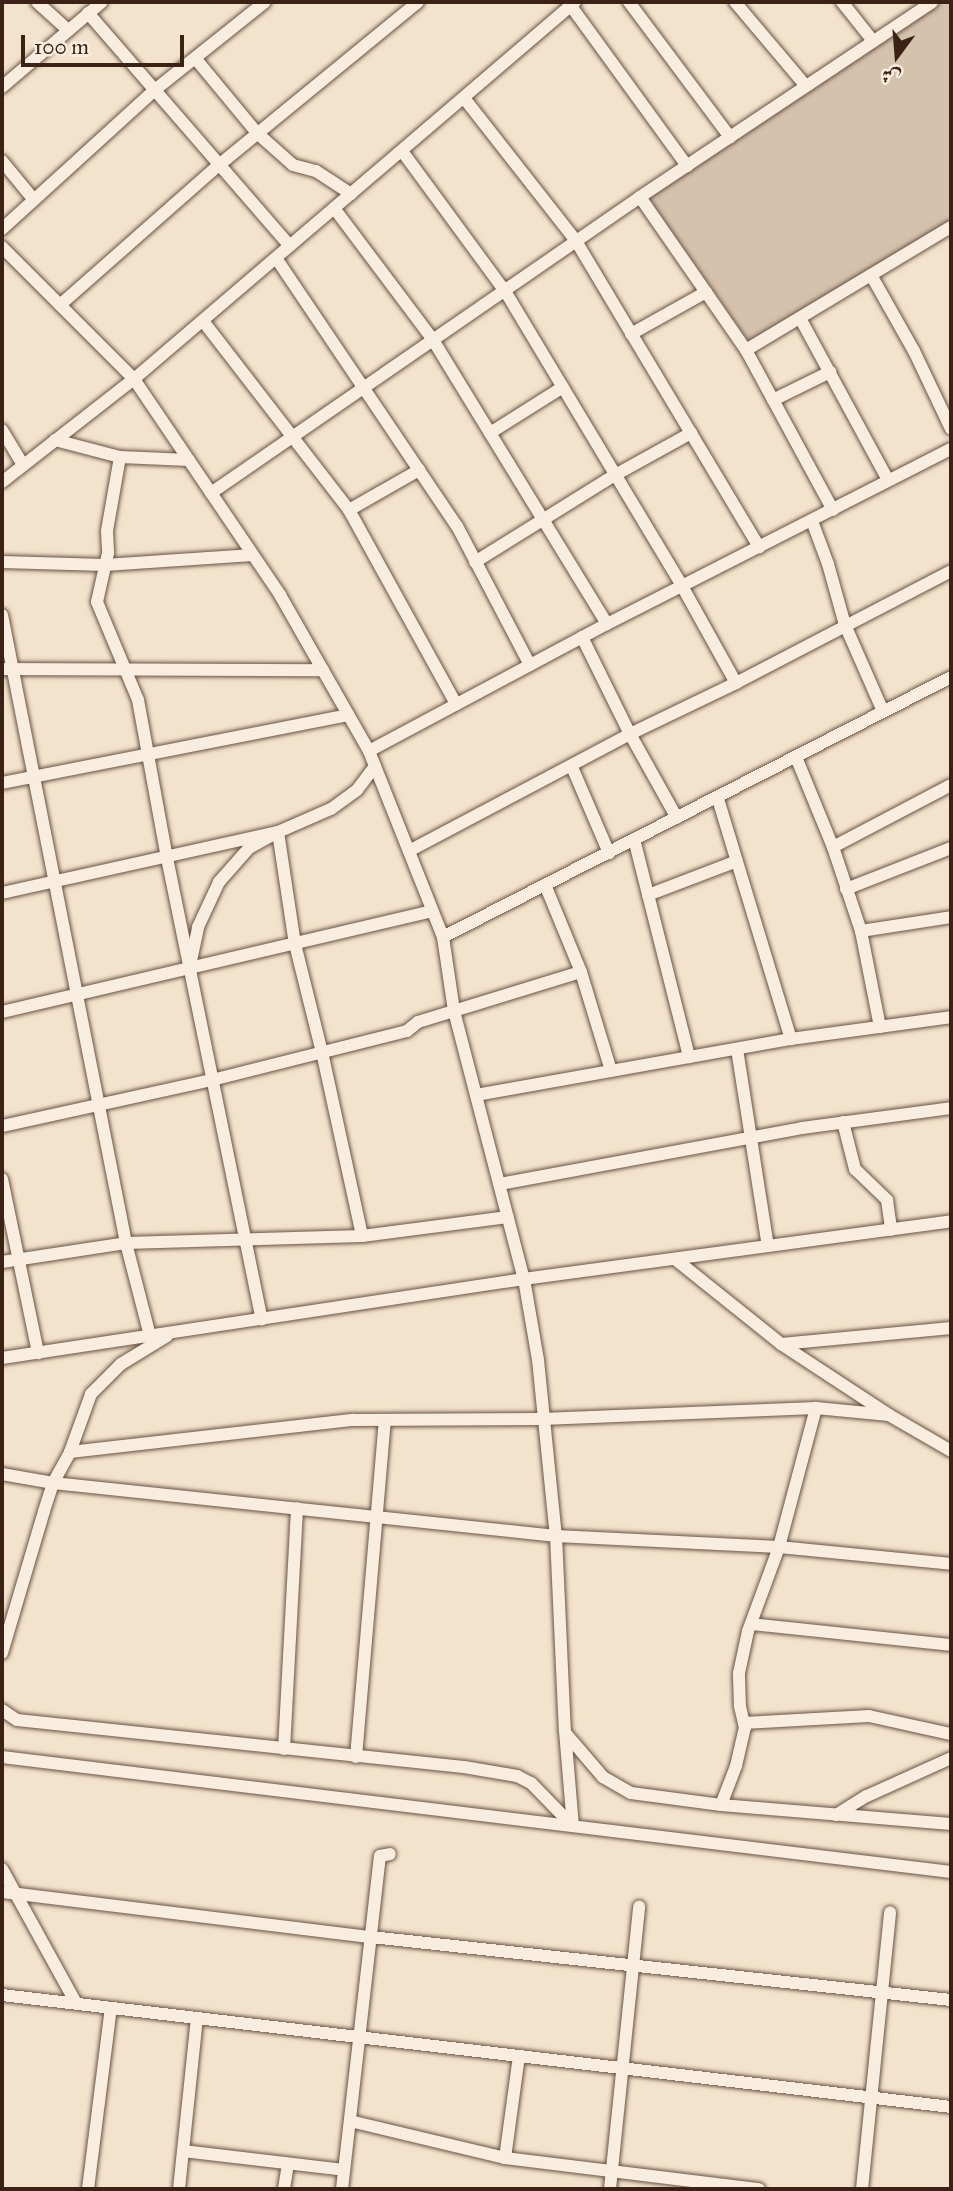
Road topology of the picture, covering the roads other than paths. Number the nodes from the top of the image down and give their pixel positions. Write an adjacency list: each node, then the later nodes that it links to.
1 (37, 2): 11 (street)
2 (102, 2): 10 (street)
3 (265, 2): 13 (street)
4 (418, 2): 18 (street)
5 (629, 2): 19 (street)
6 (735, 2): 14 (street)
7 (842, 2): 12 (street)
8 (932, 2): 12 (street)
9 (571, 3): 17 (street); 23 (street)
10 (89, 13): 11 (street); 16 (street)
11 (68, 30): 15 (street)
12 (873, 41): 14 (street)
13 (195, 58): 16 (street); 18 (street)
14 (806, 86): 19 (street)
15 (2, 87)
16 (156, 89): 22 (street); 26 (street)
17 (464, 98): 20 (street); 30 (street)
18 (257, 133): 22 (street); 24 (street)
19 (730, 137): 23 (street)
20 (402, 151): 24 (street); 35 (street)
21 (2, 161): 26 (street)
22 (219, 165): 31 (street); 37 (street)
23 (687, 166): 25 (street)
24 (351, 194): 27 (street)
25 (640, 197): 30 (street); 36 (street)
26 (34, 200): 28 (street)
27 (334, 208): 31 (street); 41 (street)
28 (2, 229)
29 (949, 233): 34 (street)
30 (576, 242): 35 (street); 40 (street)
31 (290, 246): 33 (street)
32 (2, 247): 37 (street)
33 (276, 258): 39 (street); 46 (street)
34 (871, 275): 38 (street); 48 (street)
35 (505, 290): 41 (street); 45 (street)
36 (706, 292): 40 (street); 42 (street)
37 (60, 305): 44 (street)
38 (800, 318): 42 (street); 43 (street)
39 (202, 321): 44 (street); 52 (street)
40 (631, 334): 51 (street)
41 (433, 340): 46 (street); 50 (street)
42 (746, 350): 47 (street)
43 (831, 372): 47 (street); 60 (street)
44 (134, 379): 53 (street); 56 (street)
45 (562, 387): 50 (street); 59 (street)
46 (364, 388): 52 (street); 58 (street)
47 (773, 400): 64 (street)
48 (951, 429)
49 (2, 430): 57 (street)
50 (490, 433): 65 (street)
51 (691, 433): 59 (street); 67 (street)
52 (293, 436): 62 (street); 63 (street)
53 (55, 440): 55 (street); 57 (street)
54 (951, 449): 60 (street)
55 (120, 457): 56 (street); 71 (street)
56 (189, 460): 62 (street)
57 (23, 465): 61 (street)
58 (419, 470): 63 (street); 70 (street)
59 (615, 475): 65 (street); 73 (street)
60 (888, 480): 64 (street)
61 (2, 482)
62 (211, 493): 68 (street)
63 (349, 510): 84 (street)
64 (833, 510): 66 (street)
65 (544, 520): 70 (street); 75 (street)
66 (812, 521): 67 (street); 76 (street)
67 (760, 547): 73 (street)
68 (253, 555): 71 (street); 81 (street)
69 (2, 562): 71 (street)
70 (475, 562): 78 (street)
71 (105, 565): 80 (street)
72 (951, 571): 76 (street)
73 (682, 586): 75 (street); 83 (street)
74 (2, 615): 79 (street)
75 (607, 625): 77 (street)
76 (845, 625): 83 (street); 85 (street)
77 (582, 637): 78 (street); 87 (street)
78 (530, 665): 84 (street)
79 (7, 669): 80 (street); 93 (street)
80 (124, 670): 81 (street); 89 (street)
81 (323, 670): 86 (street)
82 (951, 677): 85 (street)
83 (736, 683): 87 (street)
84 (456, 704): 88 (street)
85 (883, 711): 90 (street)
86 (348, 715): 88 (street); 89 (street)
87 (630, 734): 92 (street); 97 (street)
88 (369, 751): 91 (street)
89 (149, 757): 93 (street); 104 (street)
90 (796, 757): 96 (street); 100 (street)
91 (375, 766): 98 (street); 102 (street)
92 (572, 767): 102 (street); 103 (street)
93 (33, 778): 94 (street); 106 (street)
94 (2, 783)
95 (951, 785): 100 (street)
96 (718, 799): 97 (street); 105 (street)
97 (677, 818): 99 (street)
98 (278, 832): 104 (street); 115 (street); 116 (street)
99 (634, 839): 103 (street); 110 (street)
100 (832, 847): 108 (street)
101 (951, 848): 108 (street)
102 (409, 851): 111 (street)
103 (609, 853): 107 (street)
104 (167, 858): 106 (street); 116 (street)
105 (737, 861): 110 (street); 123 (street)
106 (52, 880): 109 (street); 118 (street)
107 (546, 887): 114 (street); 117 (street)
108 (846, 889): 113 (street)
109 (2, 893)
110 (648, 895): 126 (street)
111 (431, 912): 114 (street); 115 (street)
112 (951, 917): 113 (street)
113 (861, 930): 122 (street)
114 (443, 937): 119 (street)
115 (295, 944): 116 (street); 125 (street)
116 (190, 968): 118 (street); 128 (street)
117 (581, 972): 119 (street); 127 (street)
118 (76, 992): 120 (street); 130 (street)
119 (454, 1011): 125 (street); 129 (street)
120 (2, 1012)
121 (951, 1017): 122 (street)
122 (880, 1027): 123 (street)
123 (791, 1039): 124 (street)
124 (737, 1048): 126 (street); 134 (street)
125 (322, 1052): 128 (street); 140 (street)
126 (688, 1057): 127 (street)
127 (611, 1071): 129 (street)
128 (212, 1080): 130 (street); 141 (street)
129 (477, 1095): 136 (street)
130 (100, 1105): 133 (street); 142 (street)
131 (951, 1108): 132 (street)
132 (843, 1122): 134 (street); 139 (street)
133 (2, 1126)
134 (751, 1137): 136 (street); 143 (street)
135 (2, 1179): 145 (street)
136 (500, 1184): 137 (street)
137 (508, 1217): 140 (street); 147 (street)
138 (951, 1222): 139 (street)
139 (891, 1230): 143 (street)
140 (362, 1236): 141 (street)
141 (244, 1241): 142 (street); 148 (street)
142 (126, 1243): 145 (street); 151 (street)
143 (768, 1246): 144 (street)
144 (675, 1259): 147 (street); 152 (street)
145 (18, 1261): 146 (street); 153 (street)
146 (2, 1262)
147 (524, 1279): 148 (street); 157 (street)
148 (262, 1319): 150 (street)
149 (951, 1328): 152 (street)
150 (173, 1332): 151 (street); 160 (street)
151 (150, 1336): 153 (street)
152 (781, 1344): 156 (street)
153 (38, 1353): 154 (street)
154 (2, 1358)
155 (816, 1408): 156 (street); 157 (street); 166 (street)
156 (889, 1415): 159 (street)
157 (542, 1419): 158 (street); 165 (street)
158 (385, 1422): 160 (street); 164 (street)
159 (951, 1451)
160 (70, 1452): 162 (street)
161 (2, 1474): 162 (street)
162 (53, 1483): 163 (street); 170 (street)
163 (297, 1508): 164 (street); 175 (street)
164 (374, 1515): 165 (street); 177 (street)
165 (556, 1536): 166 (street); 173 (street)
166 (779, 1547): 167 (street); 168 (street)
167 (951, 1564)
168 (751, 1623): 169 (street); 172 (street)
169 (951, 1645)
170 (2, 1653)
171 (2, 1710): 175 (street)
172 (744, 1723): 174 (street); 179 (street)
173 (565, 1731): 179 (street); 182 (street)
174 (951, 1734)
175 (284, 1749): 177 (street)
176 (2, 1757): 182 (street)
177 (356, 1757): 182 (street)
178 (951, 1758): 180 (street)
179 (721, 1804): 180 (street)
180 (835, 1815): 181 (street)
181 (951, 1824)
182 (573, 1826): 185 (street)
183 (390, 1854): 189 (street)
184 (2, 1869): 186 (street)
185 (951, 1872)
186 (8, 1893): 189 (street); 194 (street)
187 (639, 1906): 190 (street)
188 (890, 1912): 191 (street)
189 (371, 1937): 190 (street); 197 (street)
190 (633, 1965): 191 (street); 199 (street)
191 (882, 1990): 193 (street); 200 (street)
192 (2, 1995): 194 (street)
193 (951, 2000)
194 (76, 2003): 195 (street)
195 (111, 2008): 196 (street); 208 (street)
196 (197, 2018): 197 (street); 203 (street)
197 (360, 2037): 198 (street); 202 (street)
198 (519, 2056): 199 (street); 204 (street)
199 (624, 2068): 200 (street); 207 (street)
200 (871, 2097): 201 (street); 214 (street)
201 (951, 2107)
202 (350, 2120): 204 (street); 206 (street)
203 (183, 2151): 205 (street); 209 (street)
204 (505, 2158): 207 (street)
205 (288, 2164): 206 (street); 210 (street)
206 (344, 2170): 211 (street)
207 (612, 2172): 212 (street); 213 (street)
208 (88, 2189)
209 (179, 2189)
210 (284, 2189)
211 (342, 2189)
212 (610, 2189)
213 (759, 2189)
214 (862, 2189)

